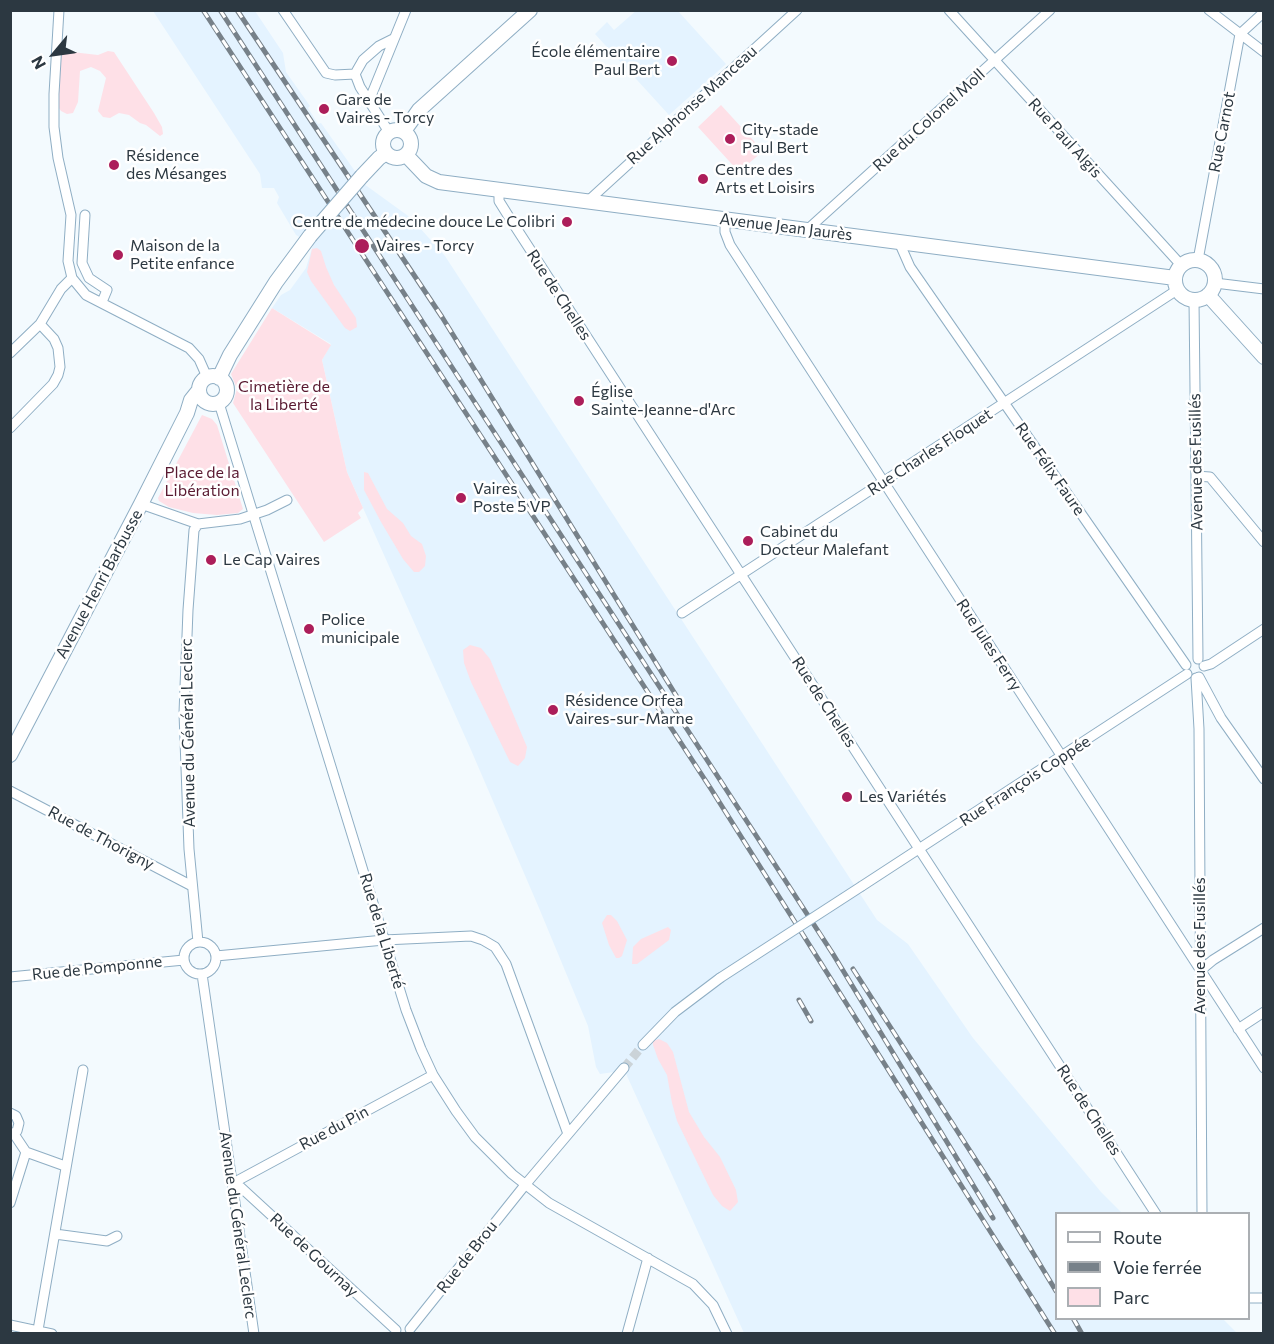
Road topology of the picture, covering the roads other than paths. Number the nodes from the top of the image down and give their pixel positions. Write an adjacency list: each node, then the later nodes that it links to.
1 (59, 10): 27 (street)
2 (283, 10): 14 (street)
3 (406, 10): 11 (street)
4 (530, 10): 16 (main road)
5 (797, 10): 21 (street, Rue Alphonse Manceau)
6 (949, 10): 13 (street, Rue Paul Algis)
7 (1050, 10): 13 (street, Rue du Colonel Moll)
8 (1209, 10): 10 (street)
9 (1263, 12): 10 (street)
10 (1240, 34): 12 (street); 26 (street, Rue Carnot)
11 (393, 39): 14 (street); 15 (street)
12 (1263, 52)
13 (994, 61): 24 (street, Rue du Colonel Moll); 28 (street, Rue Paul Algis)
14 (355, 74): 15 (street)
15 (369, 101): 17 (street)
16 (404, 131): 17 (main road); 19 (main road)
17 (389, 132): 18 (main road)
18 (386, 153): 19 (main road); 36 (main road, bridge)
19 (406, 156): 20 (main road, Avenue Jean Jaurès)
20 (500, 189): 21 (main road, Avenue Jean Jaurès); 47 (street, Rue de Chelles)
21 (588, 201): 23 (main road, Avenue Jean Jaurès)
22 (85, 215): 32 (street)
23 (725, 219): 24 (main road, Avenue Jean Jaurès); 41 (street, Rue Jules Ferry)
24 (808, 229): 25 (main road, Avenue Jean Jaurès)
25 (899, 242): 28 (main road, Avenue Jean Jaurès); 38 (street, Rue Félix Faure)
26 (1198, 260): 28 (main road); 29 (main road)
27 (72, 278): 32 (street); 33 (street)
28 (1178, 278): 31 (main road); 38 (street, Rue Charles Floquet)
29 (1211, 289): 30 (street); 31 (main road); 35 (main road)
30 (1263, 289)
31 (1194, 300): 40 (street, Avenue des Fusillés)
32 (102, 302): 36 (street)
33 (40, 324): 34 (street); 39 (street)
34 (10, 353)
35 (1263, 357)
36 (213, 378): 37 (main road); 37 (main road)
37 (208, 398): 43 (main road, Avenue Henri Barbusse); 44 (street, Rue de la Liberté)
38 (1005, 404): 41 (street, Rue Charles Floquet); 51 (street, Rue Félix Faure)
39 (10, 428)
40 (1196, 476): 46 (street); 50 (street, Avenue des Fusillés)
41 (884, 482): 47 (street, Rue Charles Floquet); 53 (street, Rue Jules Ferry)
42 (287, 500): 44 (street)
43 (141, 504): 45 (street); 52 (main road, Avenue Henri Barbusse)
44 (253, 515): 45 (street); 59 (street, Rue de la Liberté)
45 (198, 524): 57 (street, Avenue du Général Leclerc)
46 (1263, 542)
47 (741, 574): 48 (street, Rue Charles Floquet); 56 (street, Rue de Chelles)
48 (682, 613)
49 (1263, 629): 50 (street)
50 (1201, 663): 51 (street); 51 (street, Rue François Coppée)
51 (1192, 673): 53 (street, Rue François Coppée); 54 (street, Rue Félix Faure); 63 (street, Avenue des Fusillés)
52 (10, 755)
53 (1062, 757): 56 (street, Rue François Coppée); 63 (street, Rue Jules Ferry)
54 (1263, 779)
55 (10, 791): 57 (street, Rue de Thorigny)
56 (920, 849): 68 (street, Rue François Coppée, bridge); 81 (street, Rue de Chelles)
57 (192, 886): 60 (street, Avenue du Général Leclerc)
58 (1263, 928): 63 (street)
59 (384, 940): 61 (street); 72 (street, Rue de la Liberté); 75 (street)
60 (198, 942): 61 (street); 62 (street)
61 (216, 956): 64 (street)
62 (184, 960): 64 (street); 65 (street, Rue de Pomponne)
63 (1201, 970): 67 (street, Rue Jules Ferry); 82 (street, Avenue des Fusillés)
64 (202, 974): 78 (street, Avenue du Général Leclerc)
65 (10, 977)
66 (1263, 1012): 67 (street)
67 (1238, 1029): 70 (street, Rue Jules Ferry)
68 (643, 1045)
69 (624, 1068): 75 (street, Rue de Brou)
70 (1263, 1068)
71 (82, 1070): 77 (street)
72 (433, 1075): 78 (street, Rue du Pin); 79 (street, Rue de la Liberté)
73 (10, 1113): 74 (street)
74 (12, 1134): 76 (street)
75 (568, 1134): 79 (street, Rue de Brou)
76 (26, 1152): 77 (street); 80 (street)
77 (65, 1166): 83 (street)
78 (234, 1182): 89 (street, Rue de Gournay); 91 (street, Avenue du Général Leclerc)
79 (525, 1185): 85 (street, Rue de la Liberté); 88 (street, Rue de Brou)
80 (10, 1203)
81 (1155, 1212)
82 (1202, 1212)
83 (55, 1234): 84 (street); 87 (street)
84 (117, 1236)
85 (648, 1258): 92 (street); 93 (street, Rue de la Liberté)
86 (10, 1325): 87 (street)
87 (38, 1330): 90 (street)
88 (412, 1331): 89 (street)
89 (395, 1332)
90 (52, 1334)
91 (254, 1334)
92 (627, 1334)
93 (727, 1334)

